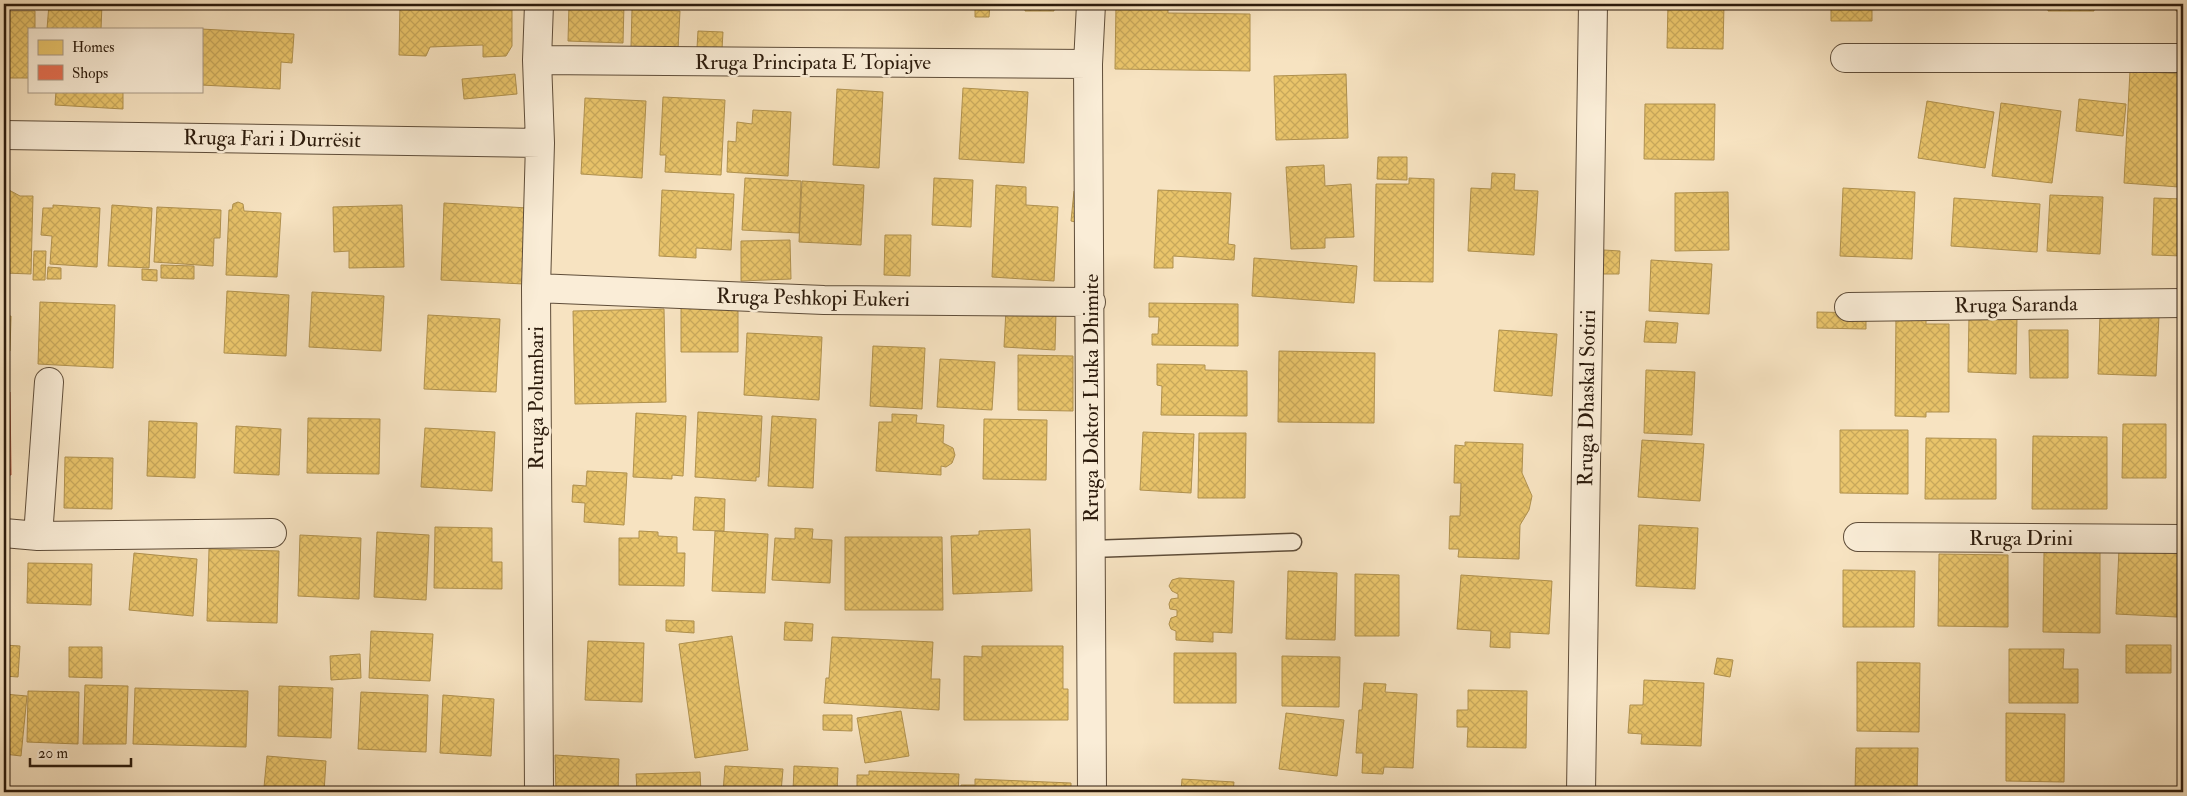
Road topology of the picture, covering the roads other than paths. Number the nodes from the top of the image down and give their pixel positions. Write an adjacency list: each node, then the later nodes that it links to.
1 (539, 4): 6 (street, Rruga Polumbari)
2 (1091, 4): 7 (street, Rruga Doktor Lluka Dhimite)
3 (1593, 4): 24 (street, Rruga Dhaskal Sotiri)
4 (1845, 58): 5 (street)
5 (2183, 58)
6 (537, 60): 7 (street, Rruga Principata E Topiajve); 9 (street, Rruga Polumbari)
7 (1088, 64): 11 (street, Rruga Doktor Lluka Dhimite)
8 (4, 135): 9 (street, Rruga Fari i Durrësit)
9 (540, 143): 10 (street, Rruga Polumbari)
10 (536, 288): 11 (street, Rruga Peshkopi Eukeri); 22 (street, Rruga Polumbari)
11 (1090, 302): 21 (street, Rruga Doktor Lluka Dhimite)
12 (2183, 303): 13 (street, Rruga Saranda)
13 (1849, 307)
14 (49, 382): 17 (street)
15 (4, 533): 17 (street)
16 (272, 533): 17 (street)
17 (38, 536)
18 (1858, 536): 19 (street, Rruga Drini)
19 (2183, 539)
20 (1293, 542): 21 (lane)
21 (1092, 549): 23 (street, Rruga Doktor Lluka Dhimite)
22 (539, 792)
23 (1092, 792)
24 (1581, 792)

